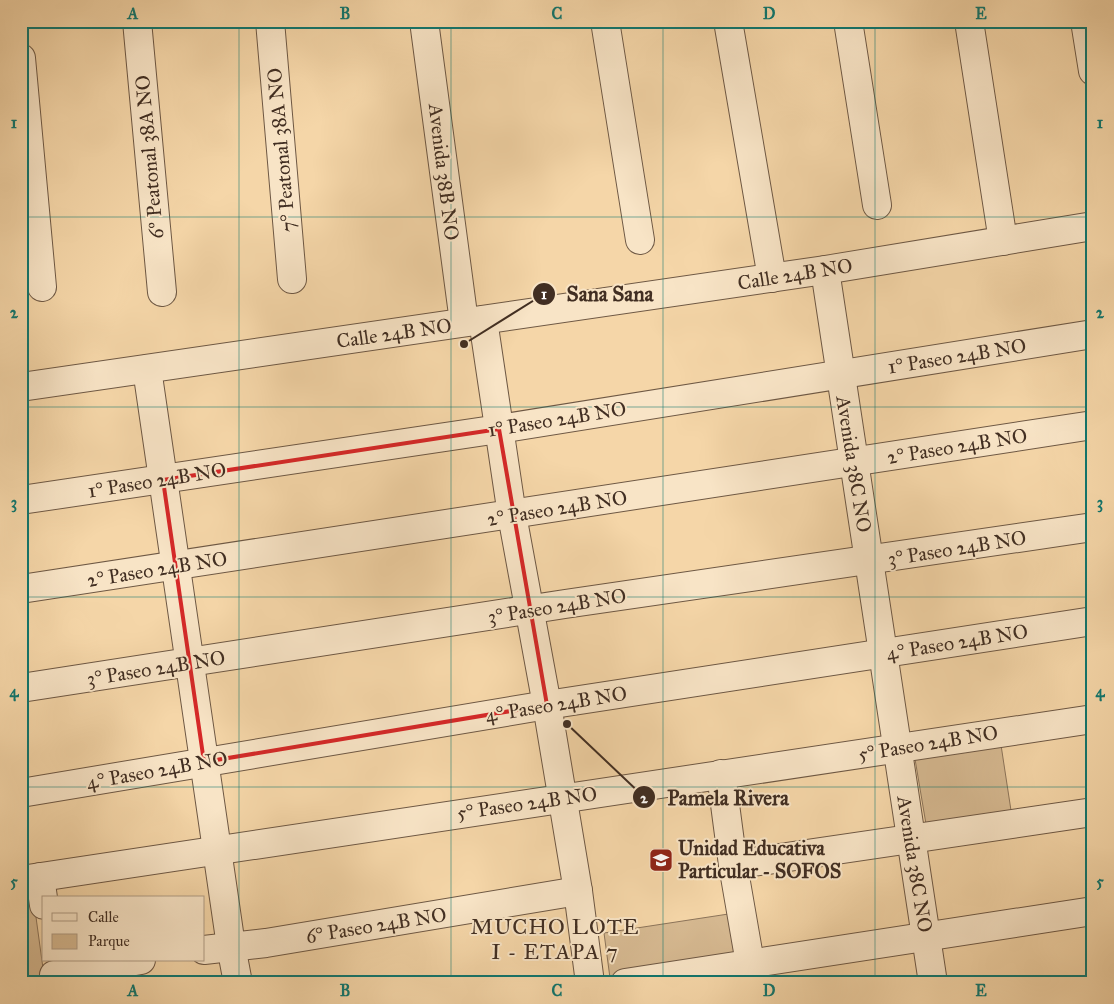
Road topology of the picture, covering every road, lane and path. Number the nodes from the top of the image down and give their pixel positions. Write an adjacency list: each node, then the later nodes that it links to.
1 (137, 21): 19 (street, 6º Peatonal 38A NO)
2 (270, 21): 17 (street, 7° Peatonal 38A NO)
3 (424, 21): 20 (street, Avenida 38B NO)
4 (605, 21): 13 (street)
5 (728, 21): 16 (street)
6 (848, 21): 11 (street)
7 (969, 21): 14 (street)
8 (1085, 21): 10 (street)
9 (21, 58): 18 (street)
10 (1093, 71)
11 (877, 205)
12 (1093, 226): 14 (street, Calle 24B NO)
13 (640, 240)
14 (1003, 241): 15 (street, Calle 24B NO)
15 (825, 270): 16 (street, Calle 24B NO); 23 (street, Avenida 38C NO)
16 (772, 278): 20 (street, Calle 24B NO)
17 (292, 279)
18 (42, 287)
19 (162, 292)
20 (474, 321): 22 (street, Calle 24B NO); 26 (street, Avenida 38B NO)
21 (1093, 334): 23 (street, 1° Paseo 24B NO)
22 (147, 369): 24 (street, Calle 24B NO); 28 (street)
23 (841, 376): 26 (street, 1° Paseo 24B NO); 27 (street, Avenida 38C NO)
24 (21, 387)
25 (1093, 425): 27 (street, 2° Paseo 24B NO)
26 (499, 429): 28 (street, 1° Paseo 24B NO); 30 (street, Avenida 38B NO)
27 (854, 462): 30 (street, 2° Paseo 24B NO); 32 (street, Avenida 38C NO)
28 (163, 480): 29 (street, 1° Paseo 24B NO); 33 (street)
29 (21, 500)
30 (512, 515): 33 (street, 2° Paseo 24B NO); 35 (street, Avenida 38B NO)
31 (1093, 527): 32 (street, 3° Paseo 24B NO)
32 (869, 561): 35 (street, 3° Paseo 24B NO); 37 (street, Avenida 38C NO)
33 (175, 566): 34 (street, 2° Paseo 24B NO); 38 (street)
34 (21, 590)
35 (529, 610): 38 (street, 3° Paseo 24B NO); 40 (street, Avenida 38B NO)
36 (1093, 621): 37 (street, 4° Paseo 24B NO)
37 (883, 653): 40 (street, 4° Paseo 24B NO); 42 (street, Avenida 38C NO)
38 (190, 663): 39 (street, 3° Paseo 24B NO); 43 (street)
39 (21, 688)
40 (548, 705): 43 (street, 4° Paseo 24B NO); 46 (street, Avenida 38B NO)
41 (1093, 718): 42 (street, 5° Paseo 24B NO)
42 (898, 748): 44 (street, 5° Paseo 24B NO); 48 (street, Avenida 38C NO)
43 (204, 762): 45 (street, 4° Paseo 24B NO); 49 (street)
44 (721, 774): 46 (street, 5° Paseo 24B NO); 50 (street)
45 (21, 793)
46 (562, 798): 49 (street, 5° Paseo 24B NO); 52 (street, Avenida 38B NO)
47 (1093, 812): 48 (street)
48 (911, 839): 50 (street); 55 (street, Avenida 38C NO)
49 (217, 851): 51 (street, 5° Paseo 24B NO); 56 (street)
50 (733, 866): 59 (street)
51 (30, 879): 53 (street)
52 (578, 891): 56 (street, 6° Paseo 24B NO); 62 (street, Avenida 38B NO)
53 (42, 901)
54 (1093, 911): 55 (street)
55 (926, 935): 59 (street); 64 (street, Avenida 38C NO)
56 (231, 946): 57 (street, 6° Paseo 24B NO); 61 (street)
57 (205, 950)
58 (126, 962): 60 (street)
59 (750, 963): 63 (street)
60 (53, 972)
61 (238, 983)
62 (590, 983)
63 (625, 983)
64 (934, 983)

